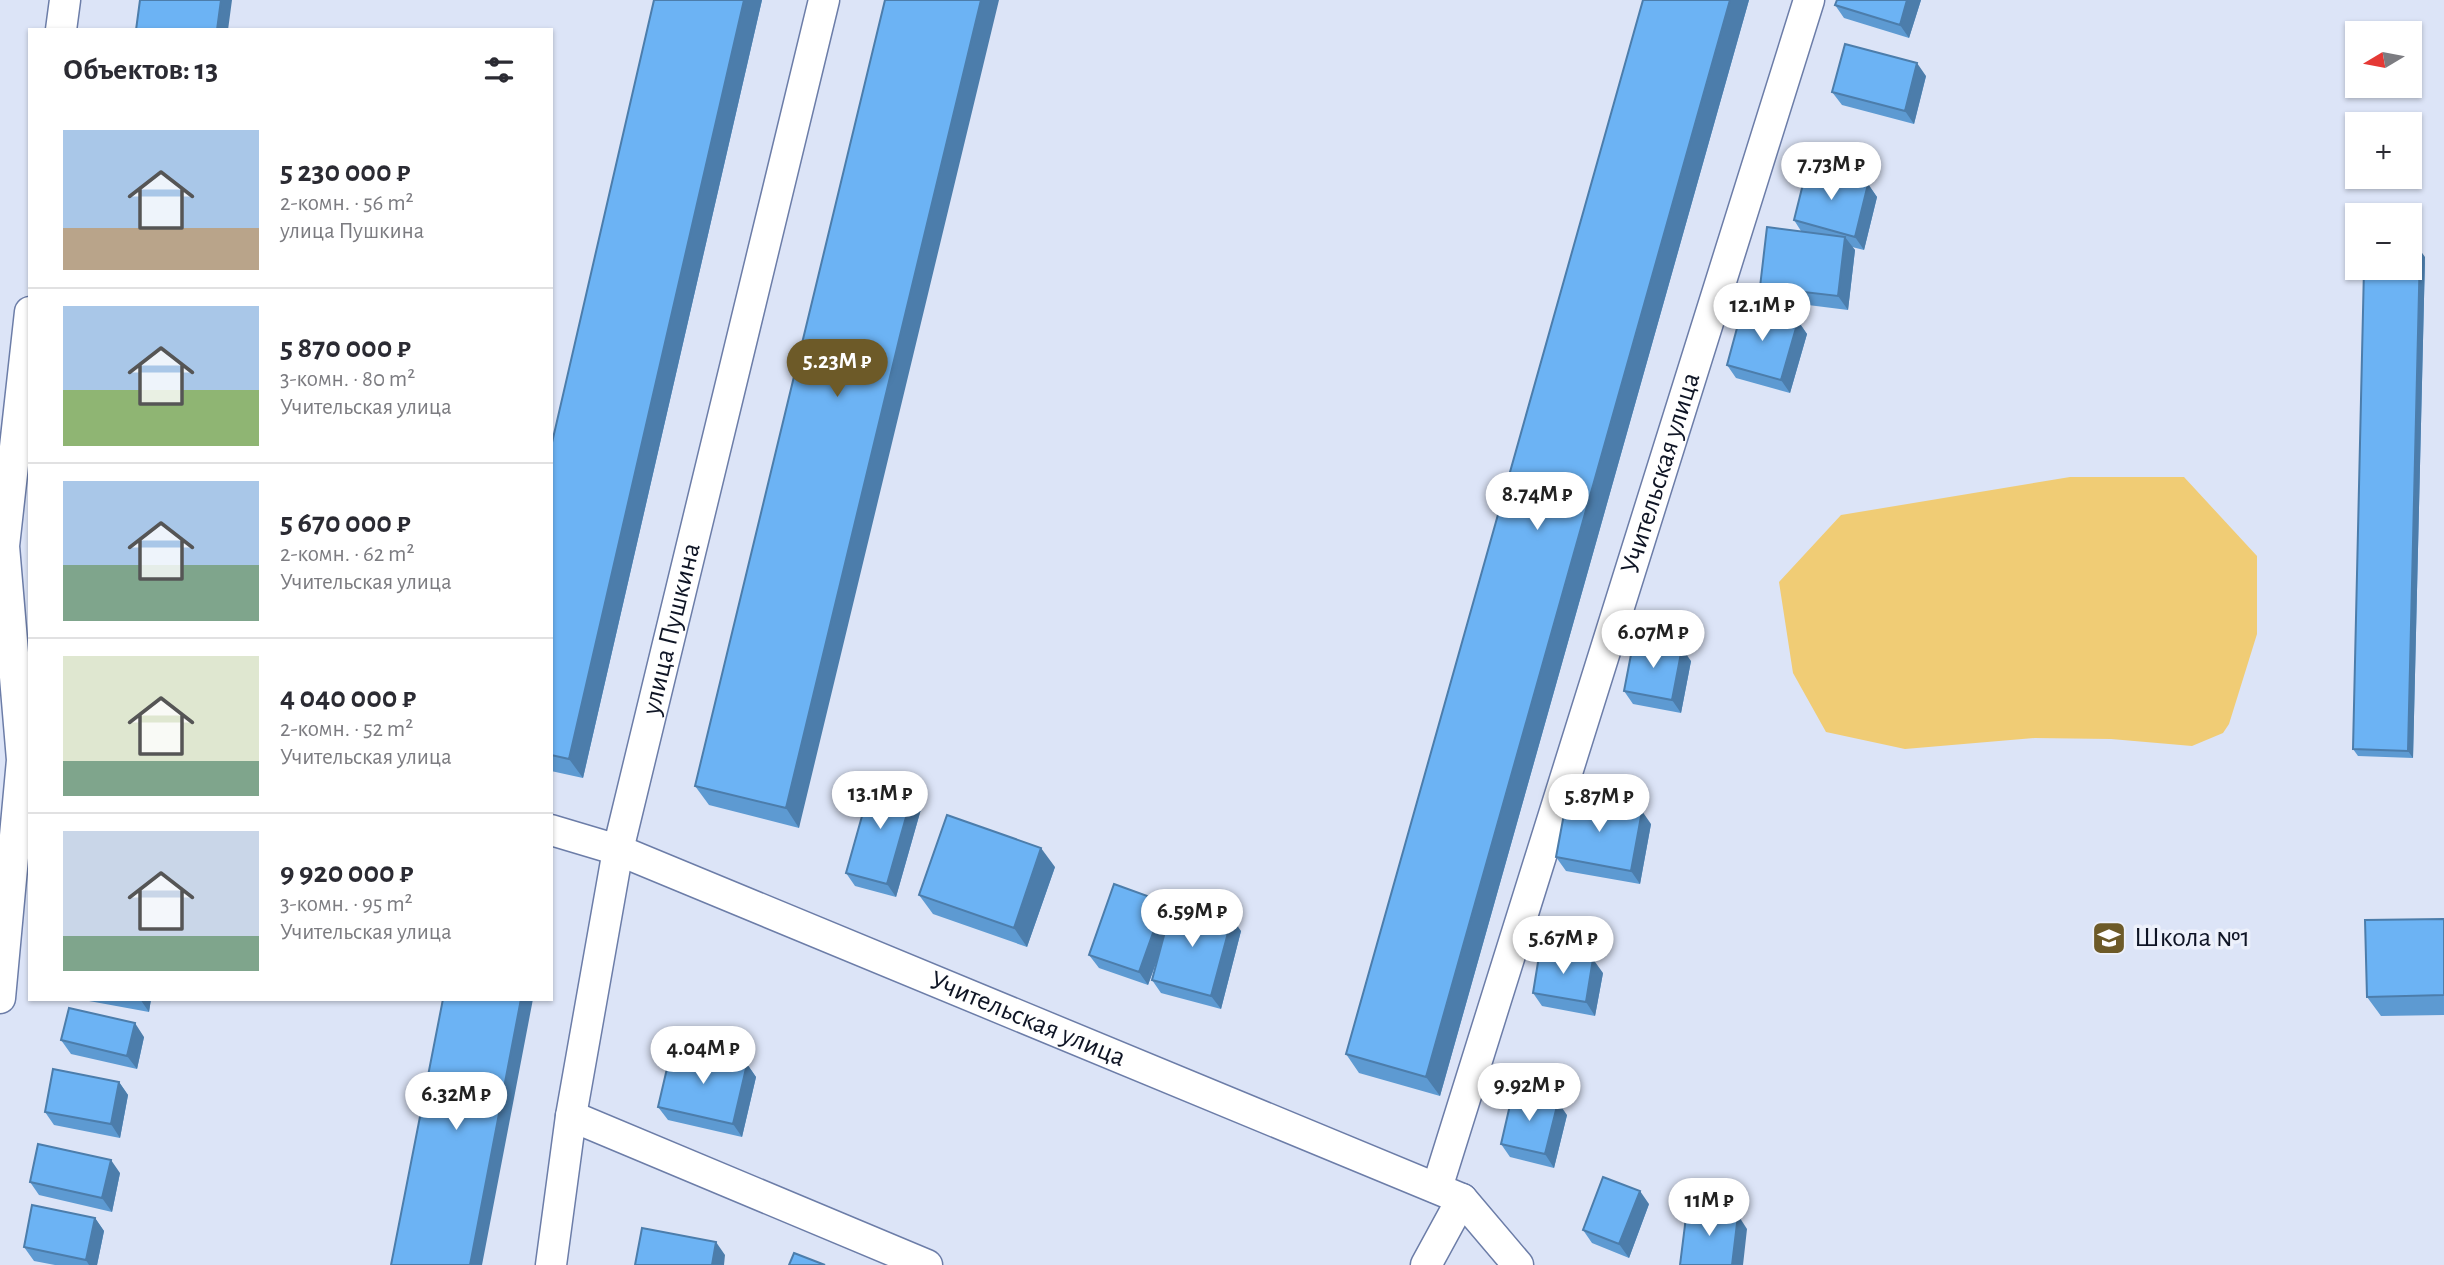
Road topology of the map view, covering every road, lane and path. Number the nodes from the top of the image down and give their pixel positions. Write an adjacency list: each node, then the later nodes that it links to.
1 (65, 0): 4 (street)
2 (824, 0): 9 (street, улица Пушкина)
3 (1809, 0): 12 (street, Учительская улица)
4 (61, 28)
5 (28, 328): 6 (street)
6 (2, 543): 7 (street); 10 (street)
7 (28, 579)
8 (553, 831): 9 (street, Учительская улица)
9 (618, 850): 11 (street, улица Пушкина); 12 (street, Учительская улица)
10 (0, 998)
11 (571, 1116): 13 (street, улица Пушкина); 14 (street)
12 (1450, 1194): 15 (street, Учительская улица); 16 (street, Учительская улица)
13 (551, 1265)
14 (926, 1265)
15 (1426, 1265)
16 (1518, 1265)

